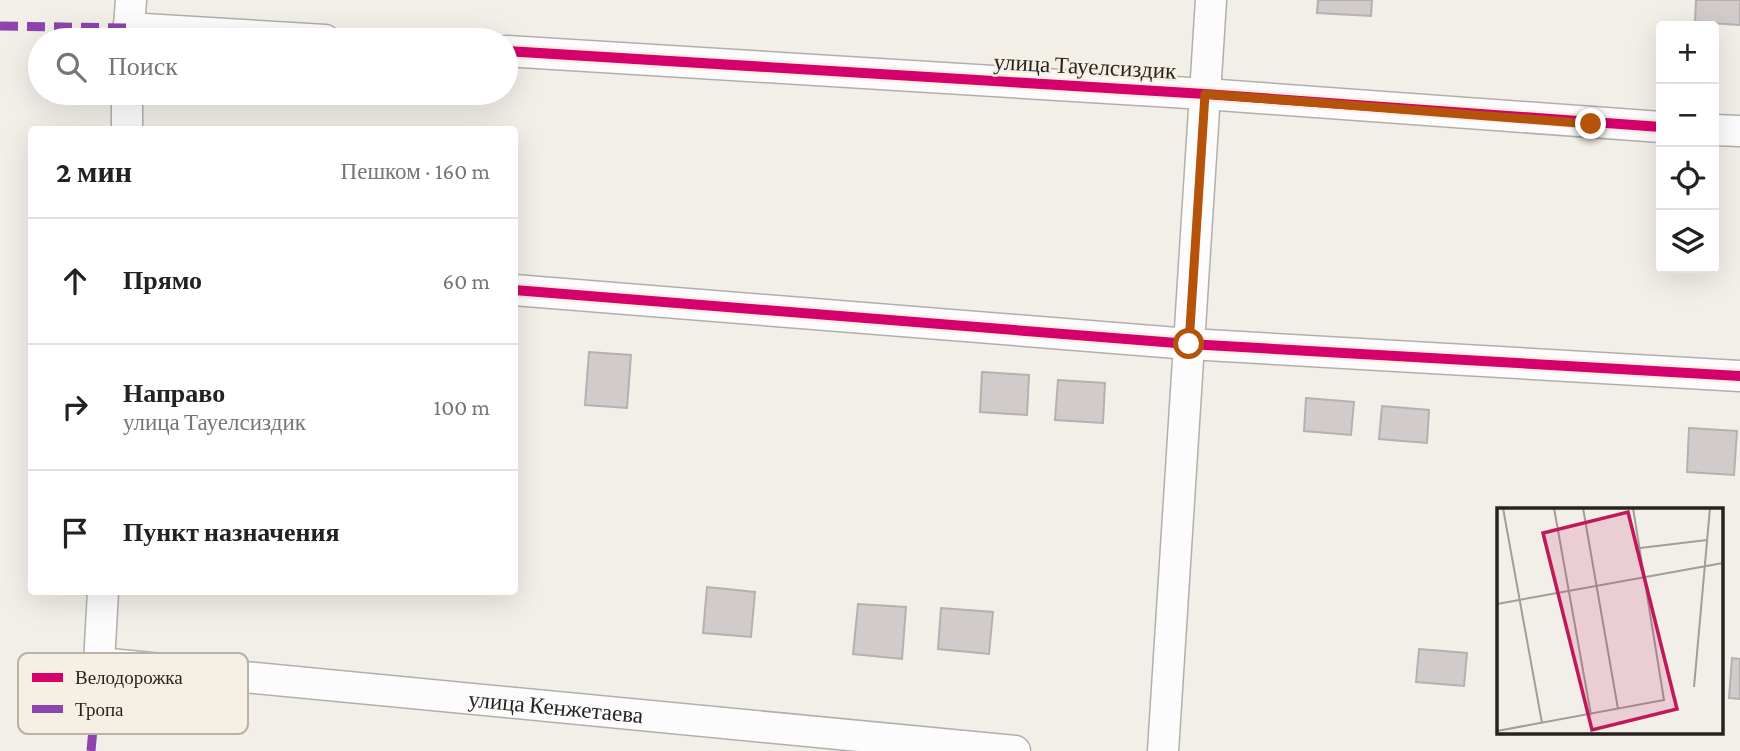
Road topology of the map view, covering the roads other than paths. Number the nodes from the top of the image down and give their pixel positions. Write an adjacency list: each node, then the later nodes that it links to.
1 (1211, 0): 5 (street)
2 (129, 23): 3 (street)
3 (187, 28)
4 (518, 52): 5 (street, улица Тауелсиздик)
5 (1205, 94): 8 (street, улица Тауелсиздик); 12 (street)
6 (127, 105): 7 (street)
7 (127, 126)
8 (1656, 127)
9 (1719, 130): 10 (street)
10 (1740, 131)
11 (518, 290): 12 (street)
12 (1189, 344): 13 (street); 18 (street)
13 (1740, 376)
14 (103, 595): 15 (street, улица Кенжетаева)
15 (100, 653)
16 (248, 677): 17 (street, улица Кенжетаева)
17 (1015, 751)
18 (1163, 751)

